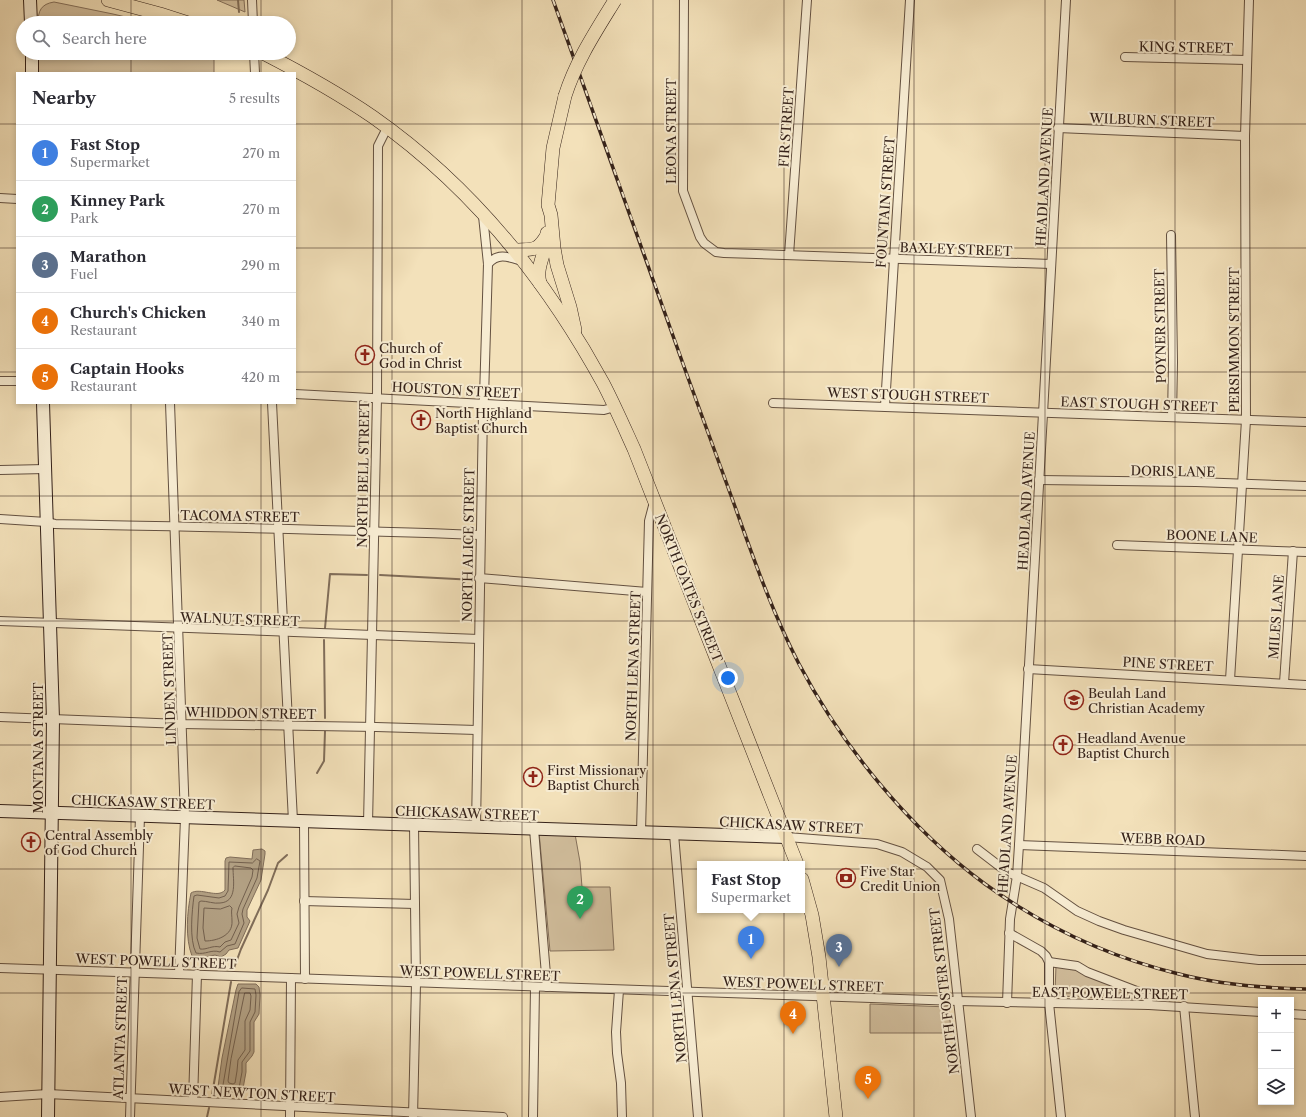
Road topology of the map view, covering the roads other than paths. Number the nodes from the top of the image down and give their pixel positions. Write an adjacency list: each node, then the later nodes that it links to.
1 (30, 0): 10 (street)
2 (108, 0): 11 (main road)
3 (252, 0): 12 (street)
4 (615, 0): 25 (main road, bridge)
5 (684, 0): 31 (street, LEONA STREET)
6 (807, 0): 32 (street, FIR STREET)
7 (910, 0): 33 (street, FOUNTAIN STREET)
8 (1066, 0): 21 (street, HEADLAND AVENUE)
9 (1249, 0): 17 (street, PERSIMMON STREET)
10 (31, 16)
11 (166, 16)
12 (253, 16)
13 (1125, 57): 17 (street, KING STREET)
14 (32, 60): 18 (street)
15 (254, 60): 19 (street)
16 (275, 60): 20 (main road)
17 (1247, 60): 22 (street, PERSIMMON STREET)
18 (32, 72)
19 (255, 72)
20 (388, 128): 26 (main road); 41 (street, NORTH BELL STREET)
21 (1058, 128): 22 (street, WILBURN STREET); 35 (street, HEADLAND AVENUE)
22 (1245, 136): 51 (street, PERSIMMON STREET)
23 (0, 198): 24 (street)
24 (16, 199)
25 (548, 205): 27 (main road); 29 (main road)
26 (482, 213): 30 (main road); 34 (street, NORTH ALICE STREET)
27 (547, 235): 30 (main road); 36 (main road)
28 (1171, 235): 50 (street, POYNER STREET)
29 (554, 248): 36 (main road); 37 (main road)
30 (515, 250): 36 (main road)
31 (716, 252): 32 (street, BAXLEY STREET)
32 (788, 255): 33 (street, BAXLEY STREET)
33 (894, 259): 35 (street, BAXLEY STREET); 47 (street, FOUNTAIN STREET)
34 (488, 264): 36 (street); 46 (street, NORTH ALICE STREET)
35 (1051, 264): 49 (street, HEADLAND AVENUE)
36 (533, 271): 37 (main road)
37 (578, 340): 48 (main road, NORTH OATES STREET)
38 (0, 381): 39 (street)
39 (16, 382)
40 (296, 394): 41 (street, HOUSTON STREET)
41 (377, 398): 46 (street, HOUSTON STREET); 63 (street, NORTH BELL STREET)
42 (773, 403): 47 (street, WEST STOUGH STREET)
43 (43, 404): 53 (street, MONTANA STREET)
44 (170, 404): 61 (street, LINDEN STREET)
45 (272, 404): 62 (street)
46 (483, 404): 48 (street, HOUSTON STREET); 64 (street, NORTH ALICE STREET)
47 (885, 406): 49 (street, WEST STOUGH STREET)
48 (615, 407): 58 (main road, NORTH OATES STREET)
49 (1043, 412): 50 (street, EAST STOUGH STREET); 55 (street, HEADLAND AVENUE)
50 (1172, 417): 51 (street, EAST STOUGH STREET)
51 (1246, 420): 52 (street, EAST STOUGH STREET); 56 (street, PERSIMMON STREET)
52 (1306, 422)
53 (45, 469): 54 (street); 60 (street, MONTANA STREET)
54 (0, 470)
55 (1039, 480): 56 (street, DORIS LANE); 77 (street, HEADLAND AVENUE)
56 (1242, 484): 57 (street, DORIS LANE); 66 (street, PERSIMMON STREET)
57 (1306, 486)
58 (654, 501): 70 (street, NORTH LENA STREET); 98 (main road, NORTH OATES STREET)
59 (0, 520): 60 (street, TACOMA STREET)
60 (46, 522): 61 (street, TACOMA STREET); 72 (street, MONTANA STREET)
61 (174, 527): 62 (street, TACOMA STREET); 73 (street, LINDEN STREET)
62 (279, 529): 63 (street, TACOMA STREET); 74 (street)
63 (374, 530): 64 (street, TACOMA STREET); 75 (street, NORTH BELL STREET)
64 (480, 535): 69 (street, NORTH ALICE STREET)
65 (1117, 545): 66 (street, BOONE LANE)
66 (1238, 549): 67 (street, BOONE LANE); 78 (street, PERSIMMON STREET)
67 (1293, 551): 68 (street, BOONE LANE); 79 (street, MILES LANE)
68 (1306, 552)
69 (479, 578): 70 (street); 76 (street, NORTH ALICE STREET)
70 (647, 592): 96 (street, NORTH LENA STREET)
71 (0, 621): 72 (street, WALNUT STREET)
72 (50, 623): 73 (street, WALNUT STREET); 82 (street, MONTANA STREET)
73 (178, 629): 74 (street, WALNUT STREET); 83 (street, LINDEN STREET)
74 (284, 632): 75 (street, WALNUT STREET); 84 (street)
75 (372, 636): 76 (street, WALNUT STREET); 85 (street, NORTH BELL STREET)
76 (479, 639): 86 (street, NORTH ALICE STREET)
77 (1028, 670): 78 (street, PINE STREET); 99 (street, HEADLAND AVENUE)
78 (1230, 680): 79 (street, PINE STREET)
79 (1284, 683): 80 (street, PINE STREET)
80 (1306, 685)
81 (0, 717): 82 (street, WHIDDON STREET)
82 (52, 719): 83 (street, WHIDDON STREET); 88 (street, MONTANA STREET)
83 (182, 724): 84 (street, WHIDDON STREET); 90 (street, LINDEN STREET)
84 (288, 726): 85 (street, WHIDDON STREET); 91 (street)
85 (370, 727): 86 (street, WHIDDON STREET); 92 (street, NORTH BELL STREET)
86 (477, 730): 94 (street, NORTH ALICE STREET)
87 (0, 811): 88 (street, CHICKASAW STREET)
88 (52, 813): 89 (street, CHICKASAW STREET); 112 (street, MONTANA STREET)
89 (140, 816): 90 (street, CHICKASAW STREET); 113 (street, ATLANTA STREET)
90 (185, 818): 91 (street, CHICKASAW STREET); 114 (street, LINDEN STREET)
91 (298, 822): 92 (street, CHICKASAW STREET); 106 (street)
92 (368, 824): 93 (street, CHICKASAW STREET)
93 (414, 825): 94 (street, CHICKASAW STREET); 107 (street)
94 (476, 827): 95 (street, CHICKASAW STREET)
95 (534, 829): 96 (street, CHICKASAW STREET); 120 (street)
96 (640, 832): 97 (street, CHICKASAW STREET)
97 (674, 834): 98 (street, CHICKASAW STREET); 122 (street, NORTH LENA STREET)
98 (787, 838): 102 (main road, NORTH OATES STREET); 103 (street, CHICKASAW STREET)
99 (1020, 845): 101 (street, WEBB ROAD); 104 (street, HEADLAND AVENUE)
100 (977, 849): 104 (street)
101 (1306, 856)
102 (796, 861)
103 (927, 867): 124 (street, NORTH FOSTER STREET)
104 (1017, 876): 108 (street, HEADLAND AVENUE); 109 (street)
105 (805, 889): 123 (main road)
106 (304, 901): 107 (street); 117 (street)
107 (415, 904): 118 (street)
108 (1009, 933): 110 (street); 125 (street, HEADLAND AVENUE)
109 (1306, 960)
110 (1049, 962): 126 (street); 127 (street)
111 (0, 968): 112 (street, WEST POWELL STREET)
112 (49, 969): 113 (street, WEST POWELL STREET); 132 (street, MONTANA STREET)
113 (135, 972): 114 (street, WEST POWELL STREET); 134 (street, ATLANTA STREET)
114 (179, 974): 115 (street, WEST POWELL STREET)
115 (197, 974): 116 (street, WEST POWELL STREET); 135 (street)
116 (291, 978): 117 (street, WEST POWELL STREET); 136 (street)
117 (305, 979): 118 (street, WEST POWELL STREET)
118 (416, 983): 119 (street, WEST POWELL STREET); 137 (street)
119 (535, 987): 120 (street, WEST POWELL STREET); 142 (street)
120 (547, 987): 121 (street, WEST POWELL STREET)
121 (619, 990): 122 (street, WEST POWELL STREET); 143 (street)
122 (687, 992): 123 (street, WEST POWELL STREET); 144 (street, NORTH LENA STREET)
123 (823, 996): 124 (street, WEST POWELL STREET); 145 (main road)
124 (958, 1001): 125 (street, EAST POWELL STREET); 146 (street, NORTH FOSTER STREET)
125 (1006, 1003): 126 (street, EAST POWELL STREET)
126 (1049, 1003): 127 (street, EAST POWELL STREET); 147 (street)
127 (1149, 1005): 128 (street, EAST POWELL STREET)
128 (1184, 1006): 129 (street, EAST POWELL STREET); 148 (street)
129 (1258, 1012)
130 (1294, 1014): 131 (street)
131 (1306, 1015)
132 (48, 1094): 133 (street, WEST NEWTON STREET); 134 (street, WEST NEWTON STREET); 138 (street, MONTANA STREET)
133 (0, 1097)
134 (130, 1099): 135 (street, WEST NEWTON STREET); 139 (street, ATLANTA STREET)
135 (193, 1102): 136 (street, WEST NEWTON STREET)
136 (290, 1106): 137 (street, WEST NEWTON STREET); 140 (street)
137 (413, 1115): 141 (street, WEST NEWTON STREET)
138 (48, 1117)
139 (130, 1117)
140 (290, 1117)
141 (503, 1117)
142 (533, 1117)
143 (622, 1117)
144 (698, 1117)
145 (836, 1117)
146 (971, 1117)
147 (1061, 1117)
148 (1195, 1117)

